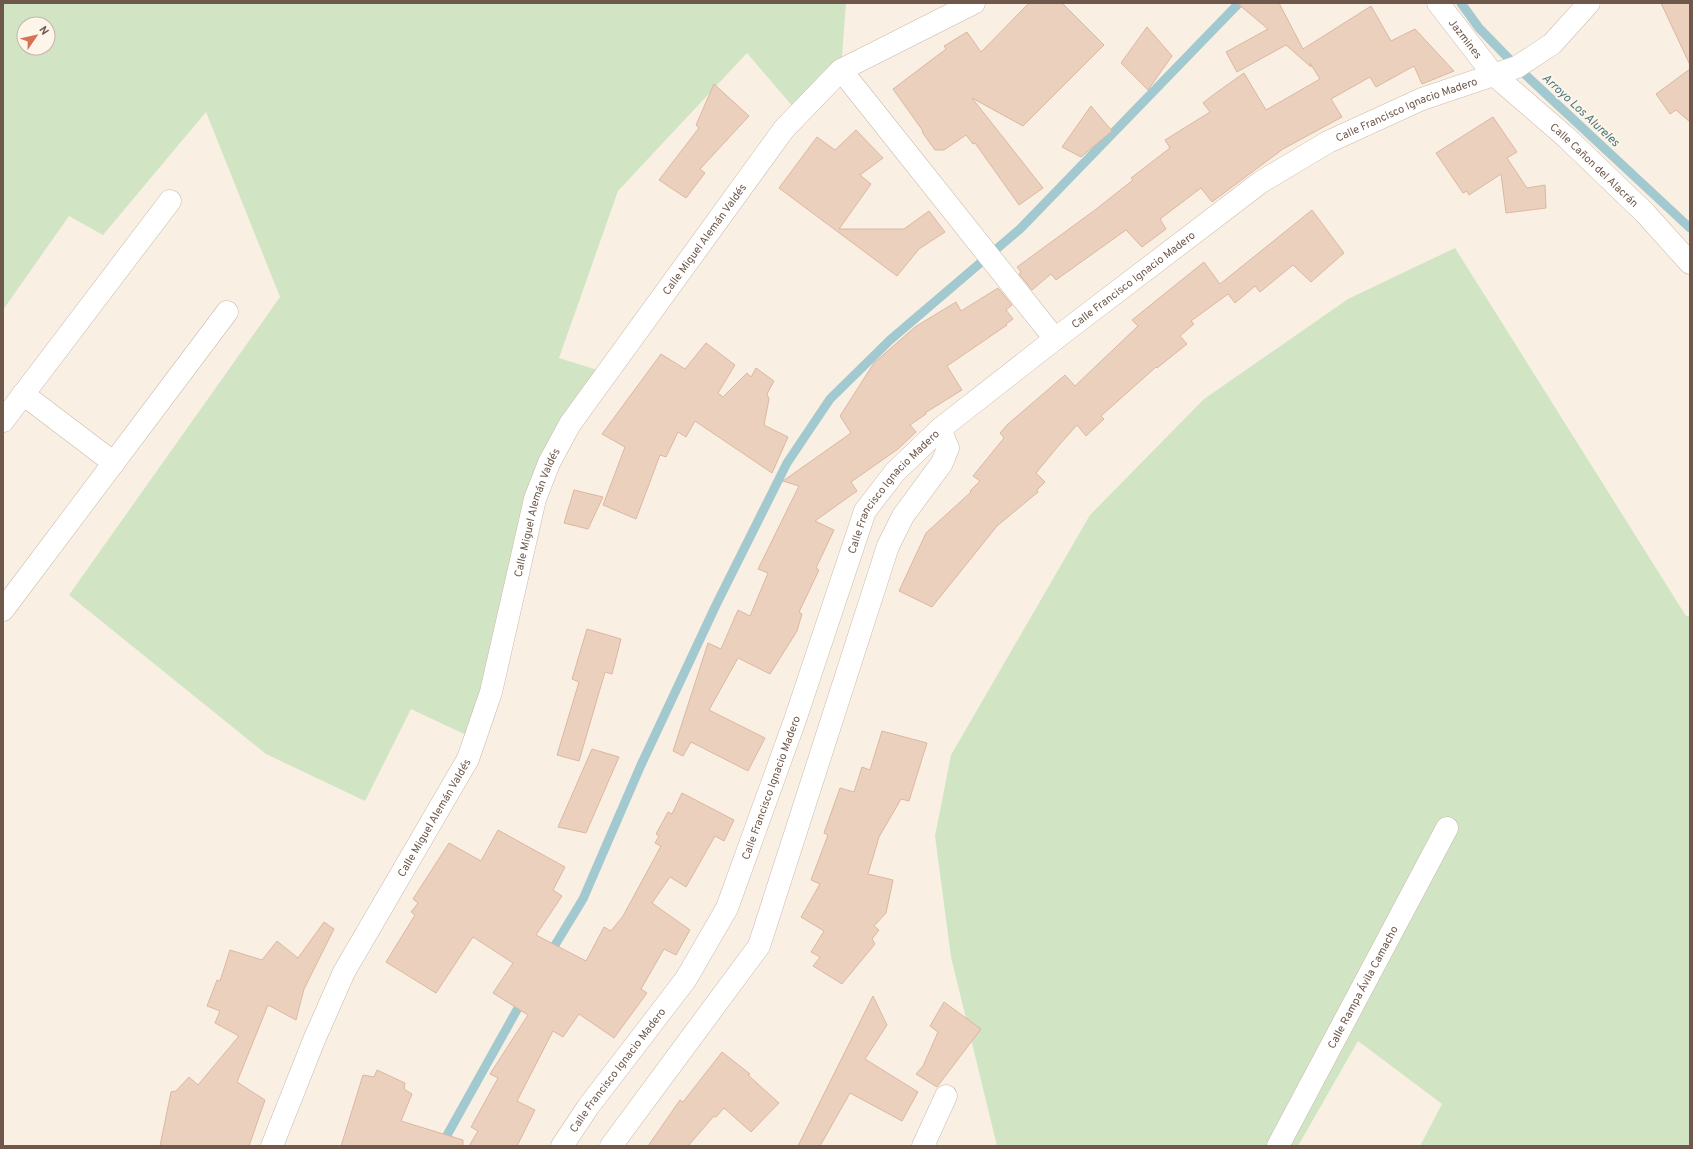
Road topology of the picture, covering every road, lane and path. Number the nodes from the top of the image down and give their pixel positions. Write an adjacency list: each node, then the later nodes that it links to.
1 (974, 3): 4 (street, Calle Miguel Alemán Valdés)
2 (1438, 3): 5 (street, Jazmines)
3 (1589, 3): 5 (street, Calle Francisco Ignacio Madero)
4 (841, 70): 9 (street); 17 (street, Calle Miguel Alemán Valdés)
5 (1493, 74): 7 (street, Calle Cañon del Alacrán); 9 (street, Calle Francisco Ignacio Madero)
6 (170, 201): 10 (street)
7 (1690, 263)
8 (227, 312): 13 (street)
9 (1055, 339): 12 (street, Calle Francisco Ignacio Madero)
10 (23, 394): 11 (street); 13 (street)
11 (3, 421)
12 (940, 429): 18 (street, Calle Francisco Ignacio Madero); 19 (street)
13 (114, 463): 14 (street)
14 (3, 610)
15 (1447, 828): 21 (street, Calle Rampa Ávila Camacho)
16 (946, 1096): 20 (street)
17 (272, 1146)
18 (562, 1146)
19 (611, 1146)
20 (922, 1146)
21 (1278, 1146)

